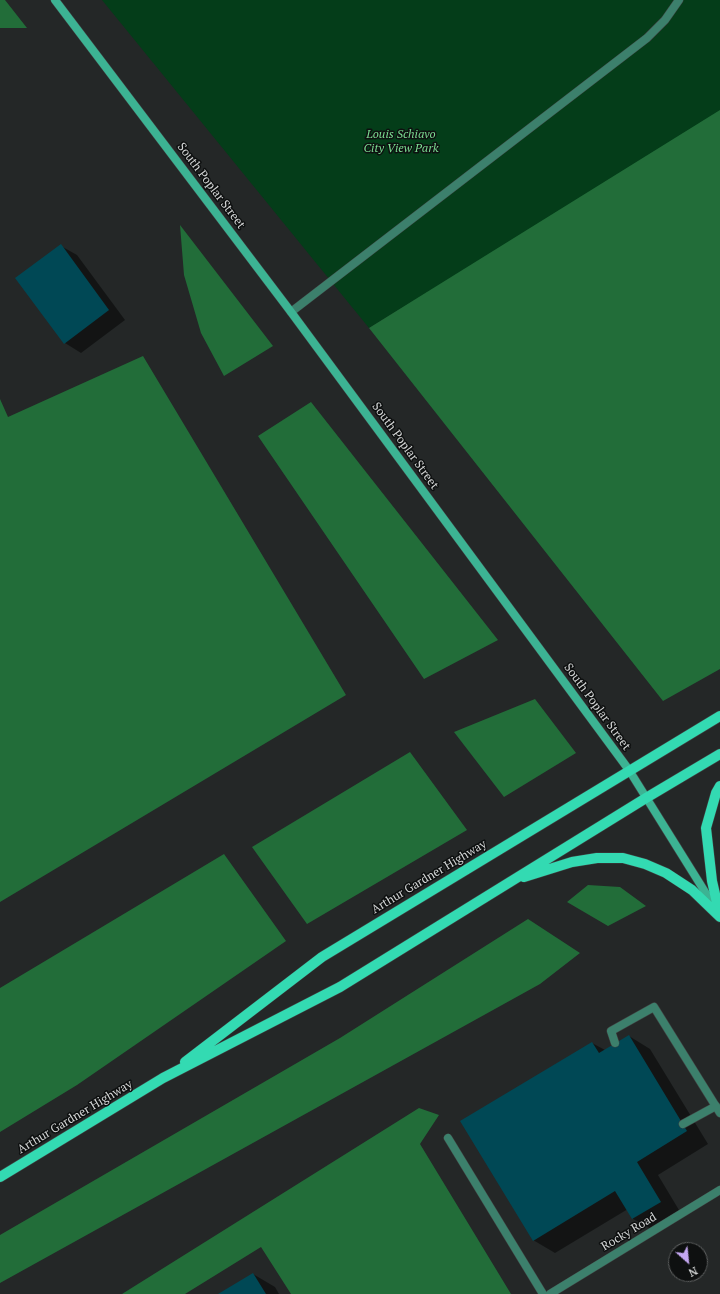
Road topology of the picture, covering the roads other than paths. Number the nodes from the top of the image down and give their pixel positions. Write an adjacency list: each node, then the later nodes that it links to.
1 (55, 0): 3 (street, South Poplar Street)
2 (679, 0): 3 (street)
3 (291, 312): 6 (street, South Poplar Street)
4 (720, 716): 6 (main road, Arthur Gardner Highway)
5 (720, 754): 8 (main road, Arthur Gardner Highway)
6 (629, 770): 8 (street, South Poplar Street); 12 (main road, Arthur Gardner Highway)
7 (720, 786): 10 (main road)
8 (646, 798): 9 (main road, Arthur Gardner Highway); 10 (street, South Poplar Street)
9 (511, 881): 10 (main road); 12 (main road, Arthur Gardner Highway)
10 (720, 917)
11 (615, 1043): 13 (street)
12 (163, 1078): 16 (main road, Arthur Gardner Highway)
13 (718, 1109): 14 (street)
14 (683, 1124)
15 (448, 1138): 18 (street)
16 (0, 1177)
17 (720, 1190): 19 (street, Rocky Road)
18 (543, 1294)
19 (550, 1294)

